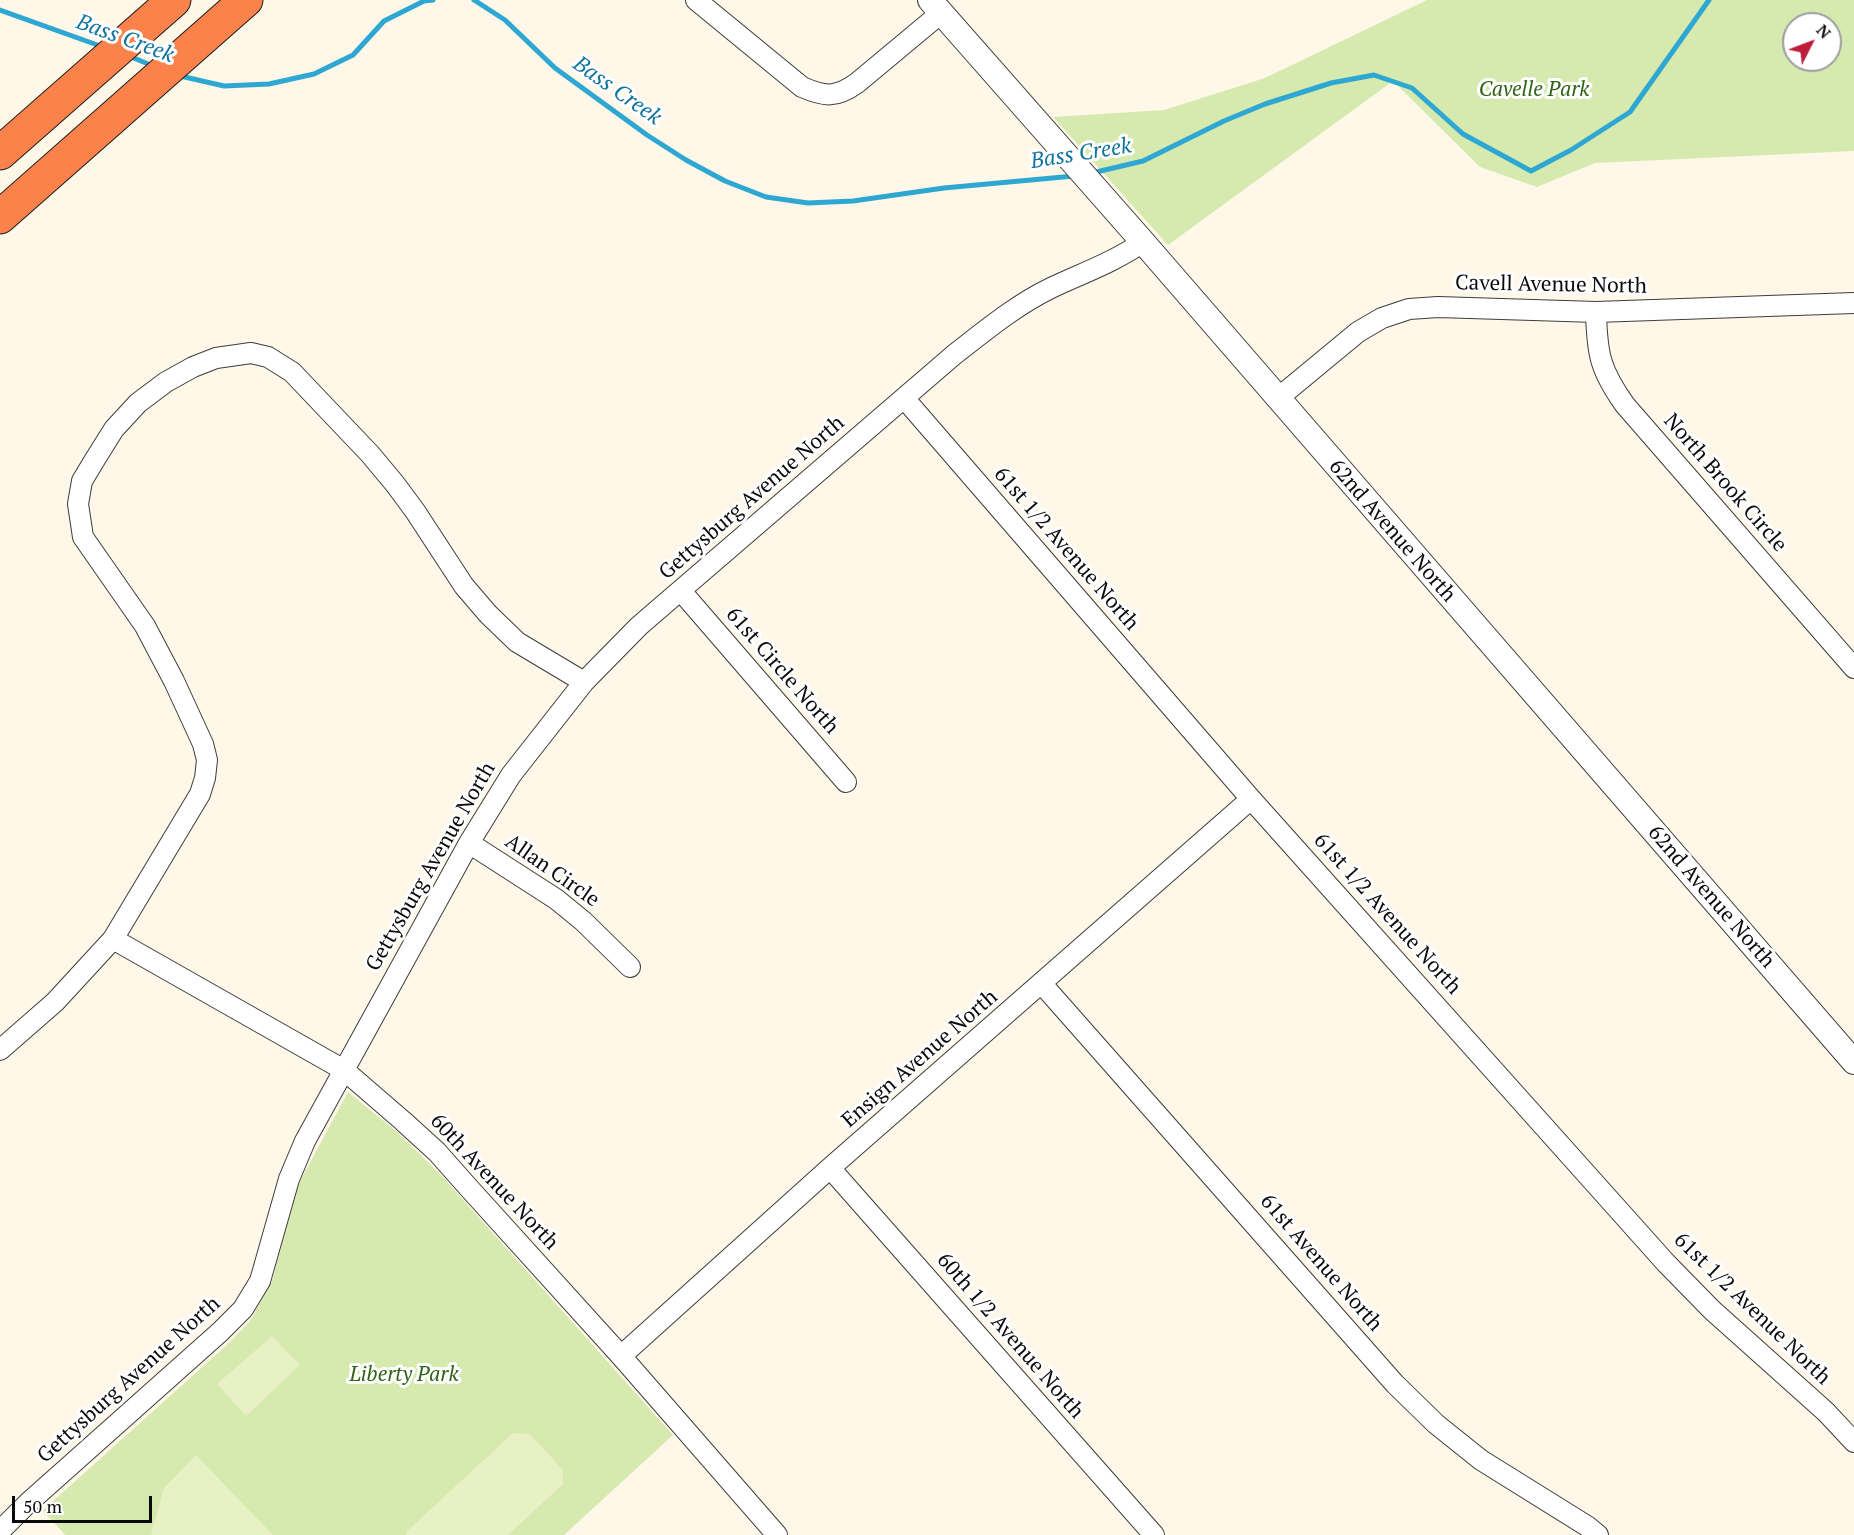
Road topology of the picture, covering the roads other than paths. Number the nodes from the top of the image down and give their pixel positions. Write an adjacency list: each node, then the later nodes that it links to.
1 (174, 0): 5 (highway)
2 (246, 0): 6 (highway)
3 (696, 0): 4 (street)
4 (936, 7): 7 (street, 62nd Avenue North)
5 (0, 153)
6 (0, 217)
7 (1143, 242): 10 (street, Gettysburg Avenue North); 11 (street, 62nd Avenue North)
8 (1854, 303): 9 (street, Cavell Avenue North)
9 (1596, 312): 11 (street, Cavell Avenue North); 13 (street, North Brook Circle)
10 (904, 398): 12 (street, Gettysburg Avenue North); 16 (street, 61st 1/2 Avenue North)
11 (1277, 399): 22 (street, 62nd Avenue North)
12 (681, 591): 14 (street, Gettysburg Avenue North); 15 (street, 61st Circle North)
13 (1854, 668)
14 (584, 682): 17 (street, Gettysburg Avenue North); 18 (street)
15 (846, 782)
16 (1251, 799): 20 (street, Ensign Avenue North); 26 (street, 61st 1/2 Avenue North)
17 (469, 843): 19 (street, Allan Circle); 23 (street, Gettysburg Avenue North)
18 (113, 939): 21 (street); 23 (street, 60th Avenue North)
19 (630, 967)
20 (1042, 984): 24 (street, Ensign Avenue North); 30 (street, 61st Avenue North)
21 (0, 1050)
22 (1854, 1062)
23 (344, 1070): 25 (street, 60th Avenue North); 27 (street, Gettysburg Avenue North)
24 (830, 1168): 25 (street, Ensign Avenue North); 29 (street, 60th 1/2 Avenue North)
25 (621, 1356): 28 (street, 60th Avenue North)
26 (1854, 1442)
27 (0, 1531)
28 (770, 1533)
29 (1154, 1535)
30 (1598, 1535)

